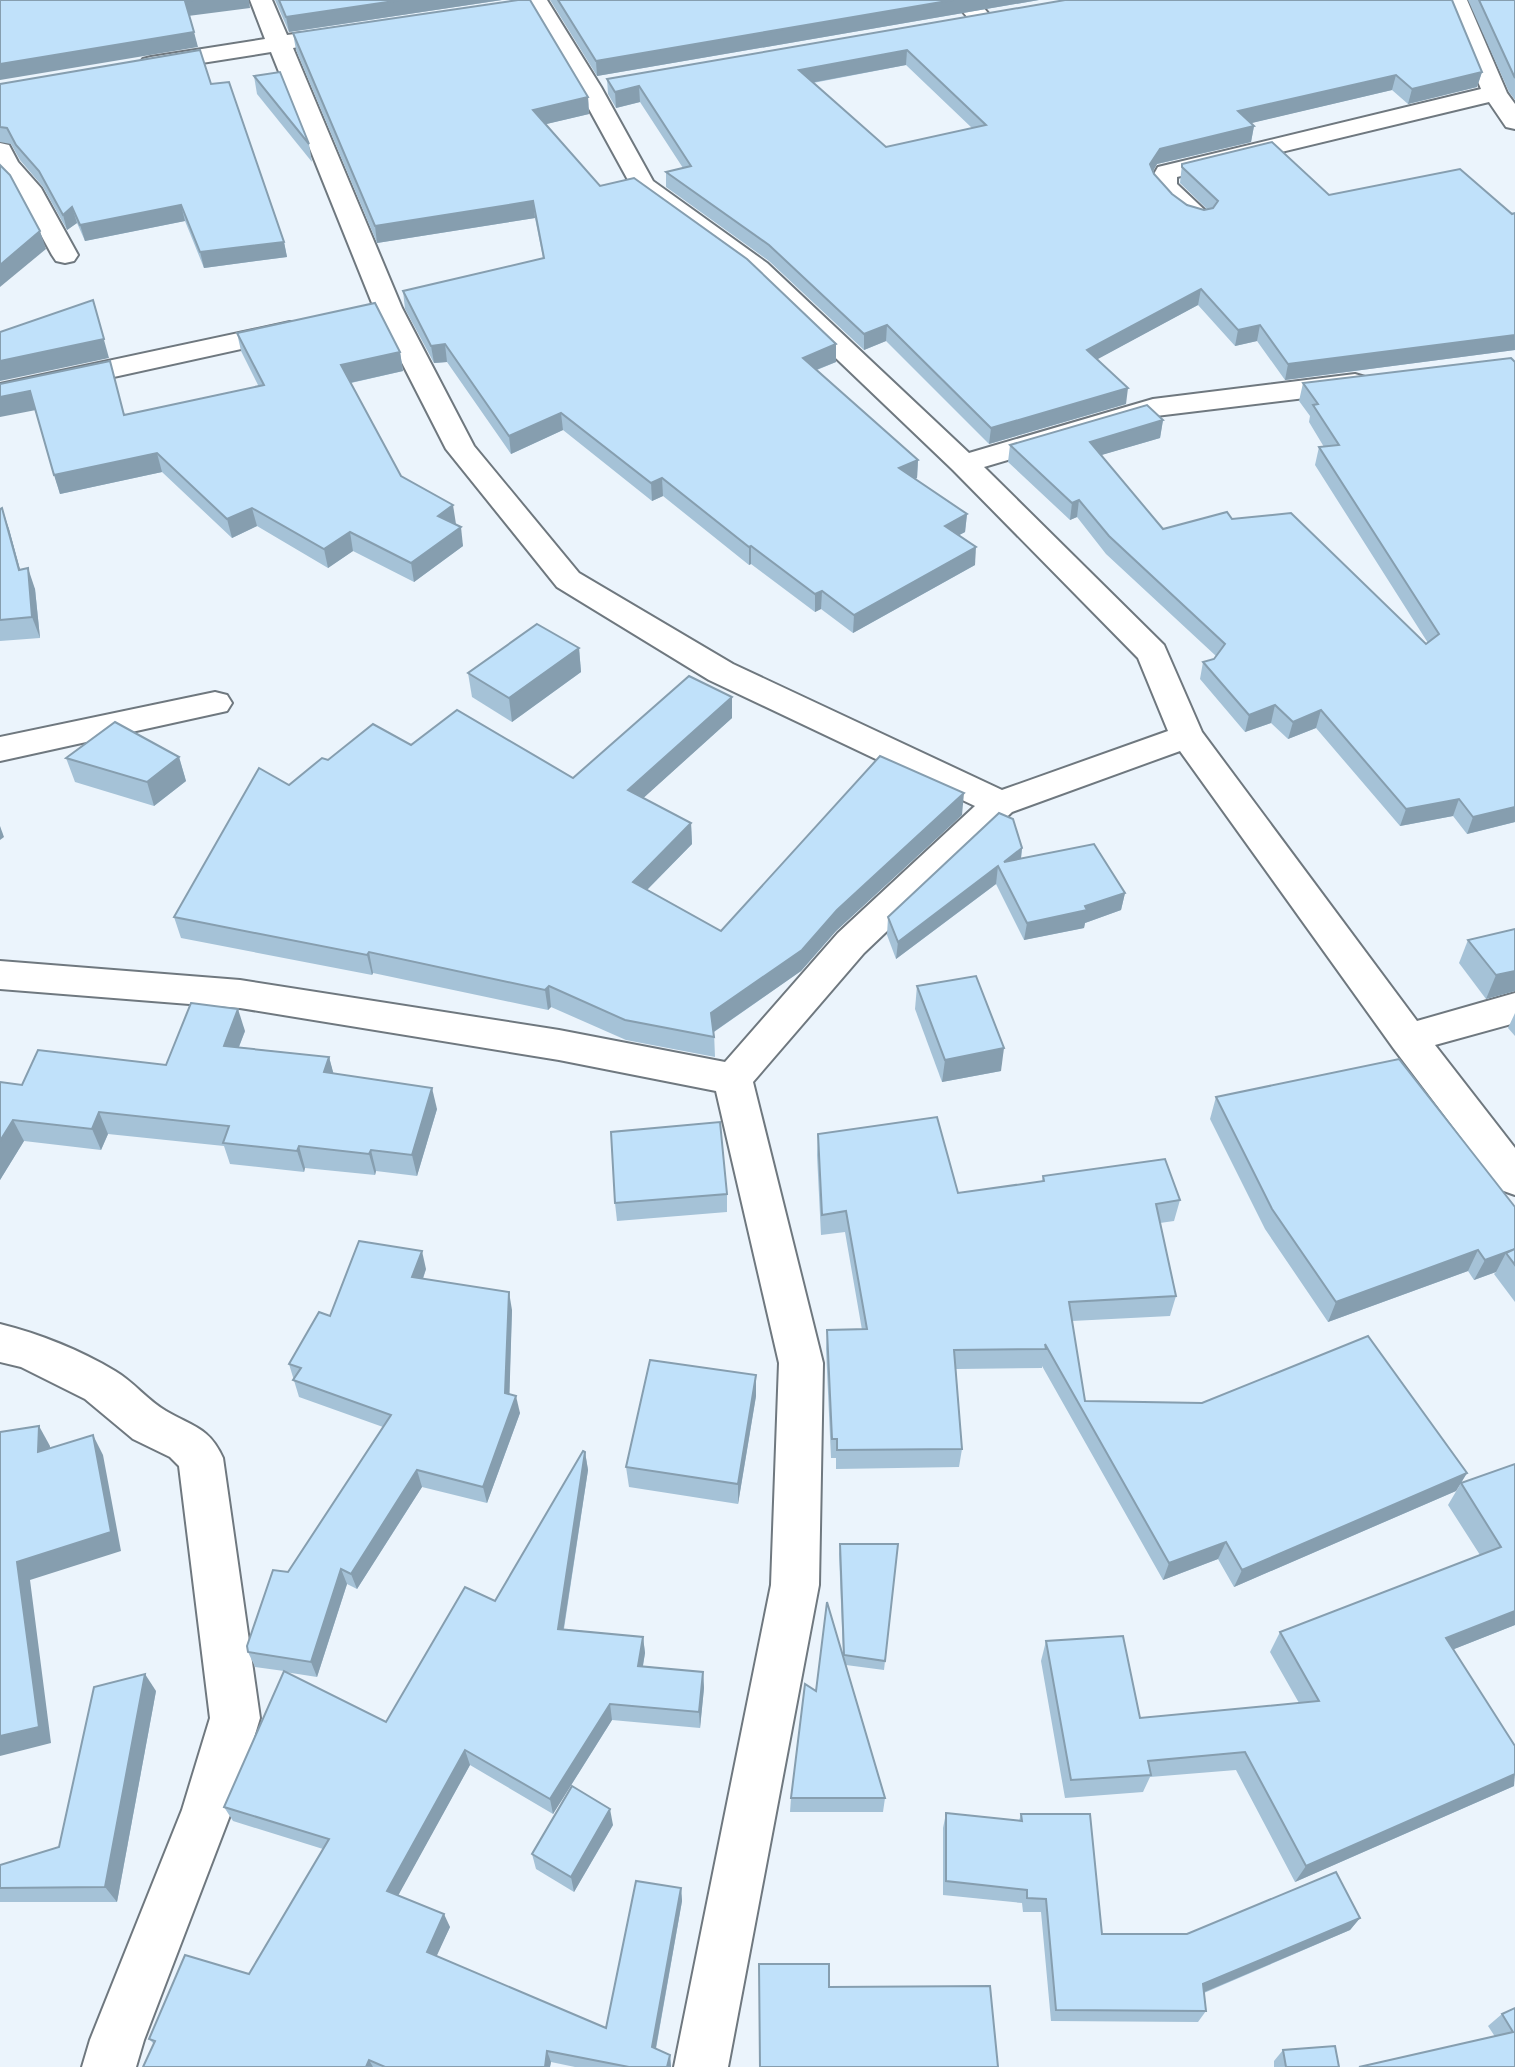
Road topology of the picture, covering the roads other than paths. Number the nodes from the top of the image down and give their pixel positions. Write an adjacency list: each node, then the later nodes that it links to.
1 (261, 0): 9 (street)
2 (965, 0): 6 (street)
3 (1456, 0): 11 (street)
4 (529, 4): 19 (street)
5 (1007, 15): 6 (street)
6 (982, 19): 7 (street)
7 (955, 24)
8 (320, 37): 9 (street)
9 (278, 43): 10 (street); 23 (street)
10 (132, 67)
11 (1495, 93): 12 (street); 14 (street)
12 (1515, 122)
13 (0, 150): 15 (street)
14 (1199, 217)
15 (65, 255)
16 (321, 323): 18 (street)
17 (1381, 380): 19 (street)
18 (0, 393)
19 (964, 464): 21 (street)
20 (215, 703): 22 (street)
21 (1187, 736): 23 (street); 26 (street)
22 (0, 749)
23 (1000, 803): 27 (street)
24 (0, 975): 27 (street)
25 (1515, 1008): 26 (street)
26 (1408, 1038): 28 (street)
27 (733, 1079): 31 (street)
28 (1515, 1178)
29 (0, 1343): 30 (street)
30 (109, 2067)
31 (701, 2067)

